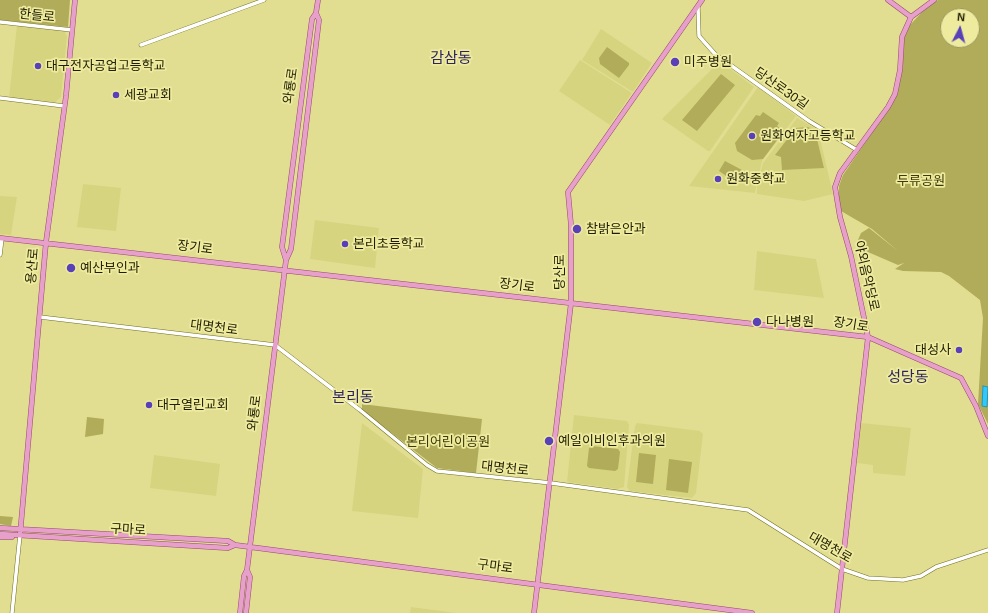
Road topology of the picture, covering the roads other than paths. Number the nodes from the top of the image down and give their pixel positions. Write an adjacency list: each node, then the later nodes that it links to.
1 (75, 0): 14 (main road, 용산로)
2 (264, 0): 15 (street)
3 (313, 0): 9 (main road)
4 (318, 0): 9 (main road, 와룡로)
5 (321, 0): 9 (main road)
6 (702, 0): 10 (main road, 당산로)
7 (888, 0): 12 (main road)
8 (934, 0): 12 (main road, 야외음악당로)
9 (317, 7): 11 (main road, 와룡로)
10 (698, 7): 18 (street, 당산로30길); 24 (main road, 당산로)
11 (316, 13): 22 (main road, 와룡로); 22 (main road, 와룡로)
12 (911, 17): 18 (main road, 야외음악당로)
13 (0, 22): 14 (street, 한들로)
14 (72, 30): 17 (main road, 용산로)
15 (141, 45)
16 (0, 98): 17 (street)
17 (64, 106): 20 (main road, 용산로)
18 (857, 150): 26 (main road, 야외음악당로)
19 (1, 238): 20 (main road, 장기로); 21 (street)
20 (46, 242): 23 (main road, 장기로); 25 (main road, 용산로)
21 (0, 255)
22 (286, 260): 23 (main road, 와룡로)
23 (284, 270): 24 (main road, 장기로); 27 (main road, 와룡로)
24 (571, 303): 26 (main road, 장기로); 29 (main road, 당산로)
25 (40, 317): 27 (street, 대명천로); 31 (main road, 용산로)
26 (868, 338): 28 (main road, 장기로); 38 (main road, 야외음악당로)
27 (275, 345): 29 (street, 대명천로); 36 (main road, 와룡로)
28 (988, 436)
29 (551, 483): 38 (street, 대명천로); 40 (main road, 당산로)
30 (0, 528): 31 (main road, 구마로)
31 (20, 529): 33 (main road, 용산로); 35 (main road, 구마로)
32 (0, 534): 33 (main road)
33 (18, 535): 34 (main road); 35 (main road, 구마로); 41 (street)
34 (0, 537)
35 (235, 545): 36 (main road, 구마로)
36 (250, 546): 39 (main road, 와룡로); 40 (main road, 구마로)
37 (988, 550): 38 (street, 대명천로)
38 (842, 569): 46 (main road, 야외음악당로)
39 (247, 570): 42 (main road, 와룡로); 43 (main road, 와룡로)
40 (538, 584): 44 (main road, 당산로); 45 (main road, 구마로)
41 (12, 613)
42 (240, 613)
43 (246, 613)
44 (534, 613)
45 (752, 613)
46 (837, 613)

